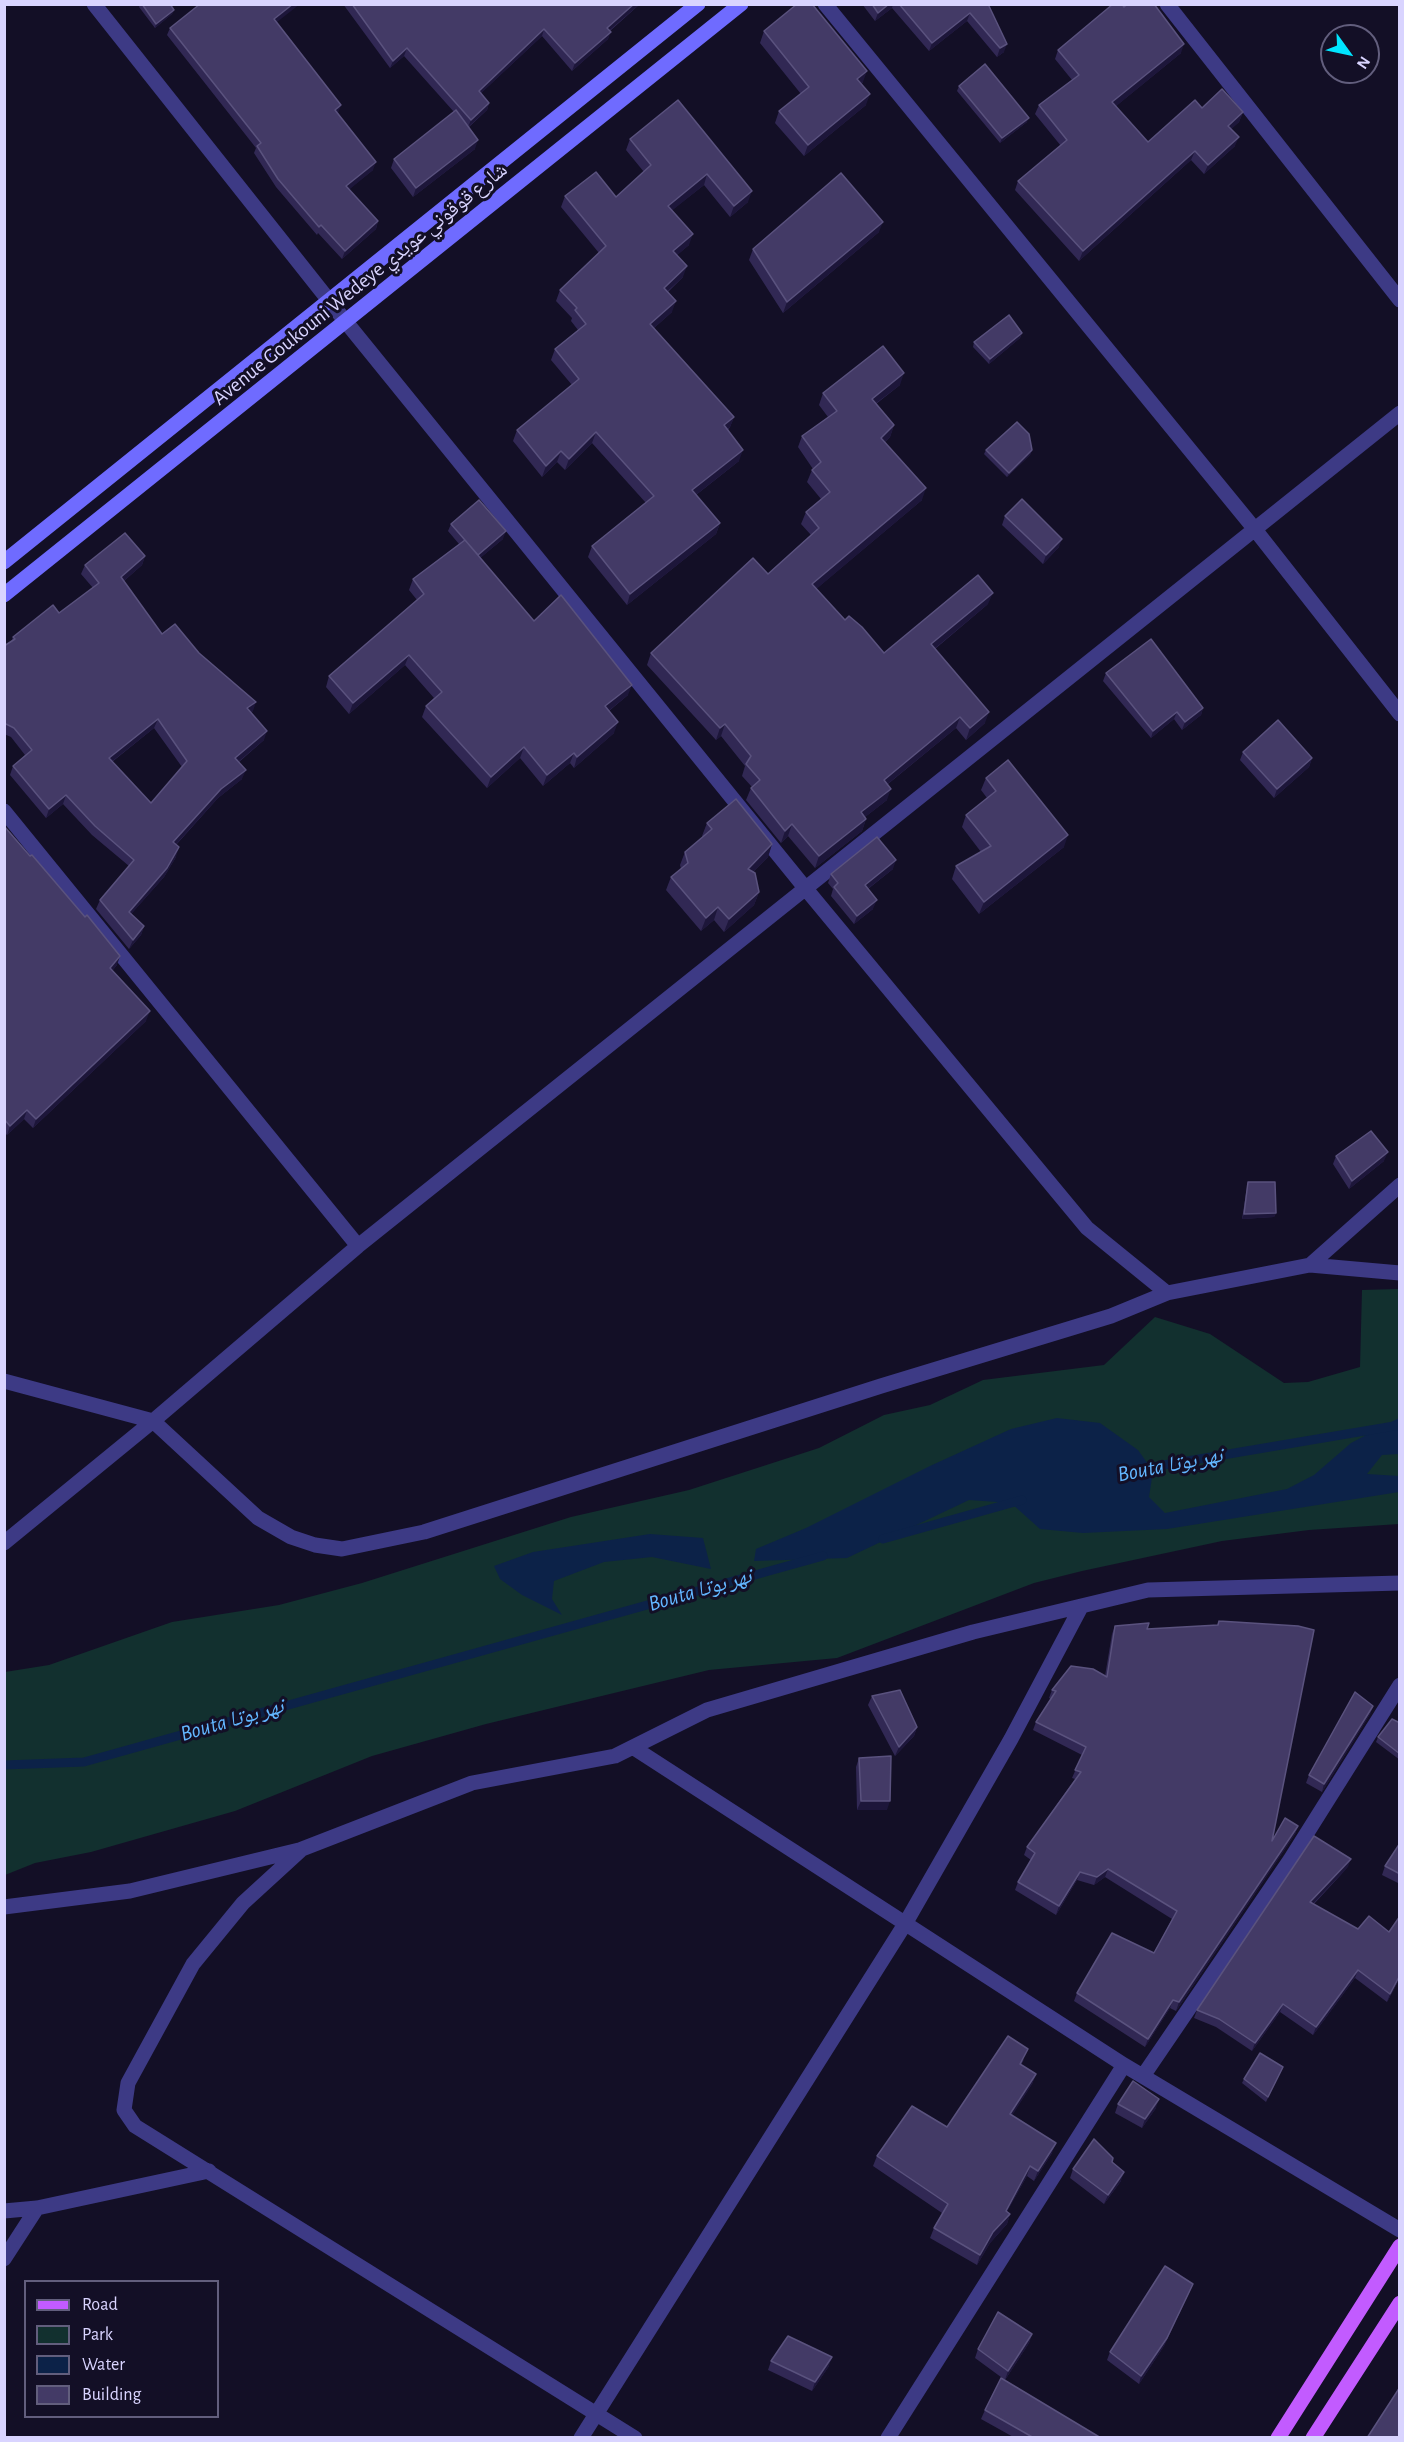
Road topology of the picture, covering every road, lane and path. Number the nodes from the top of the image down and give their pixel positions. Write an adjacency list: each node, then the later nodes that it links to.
1 (94, 4): 6 (street)
2 (698, 4): 6 (street, Avenue Goukouni Wedeye شارع قوقوني عويدي)
3 (741, 4): 8 (street, Avenue Goukouni Wedeye شارع قوقوني عويدي)
4 (825, 4): 10 (street)
5 (1167, 4): 7 (street)
6 (330, 299): 8 (street); 11 (street, Avenue Goukouni Wedeye شارع قوقوني عويدي)
7 (1400, 300)
8 (346, 322): 12 (street, Avenue Goukouni Wedeye شارع قوقوني عويدي); 15 (street)
9 (1400, 413): 10 (street)
10 (1253, 527): 13 (street); 15 (street)
11 (4, 561)
12 (4, 595)
13 (1400, 714)
14 (4, 811): 17 (street)
15 (806, 889): 17 (street); 20 (street)
16 (1400, 1185): 18 (street)
17 (358, 1246): 22 (street)
18 (1310, 1265): 19 (street); 20 (street)
19 (1400, 1273)
20 (1167, 1293): 22 (street)
21 (4, 1382): 22 (street)
22 (153, 1421): 23 (street)
23 (4, 1543)
24 (1400, 1584): 25 (street)
25 (1081, 1607): 27 (street); 30 (street)
26 (1400, 1685): 32 (street)
27 (634, 1748): 28 (street); 30 (street)
28 (302, 1849): 29 (street); 33 (street)
29 (4, 1907)
30 (905, 1924): 31 (street); 40 (street)
31 (1124, 2065): 32 (street); 43 (street)
32 (1143, 2076): 36 (street)
33 (209, 2171): 34 (street); 40 (street)
34 (38, 2208): 35 (street); 38 (street)
35 (4, 2211)
36 (1400, 2230)
37 (1400, 2246): 44 (main road)
38 (4, 2259)
39 (1400, 2303): 45 (main road)
40 (597, 2414): 41 (street); 42 (street)
41 (581, 2438)
42 (635, 2438)
43 (888, 2438)
44 (1278, 2438)
45 (1313, 2438)

